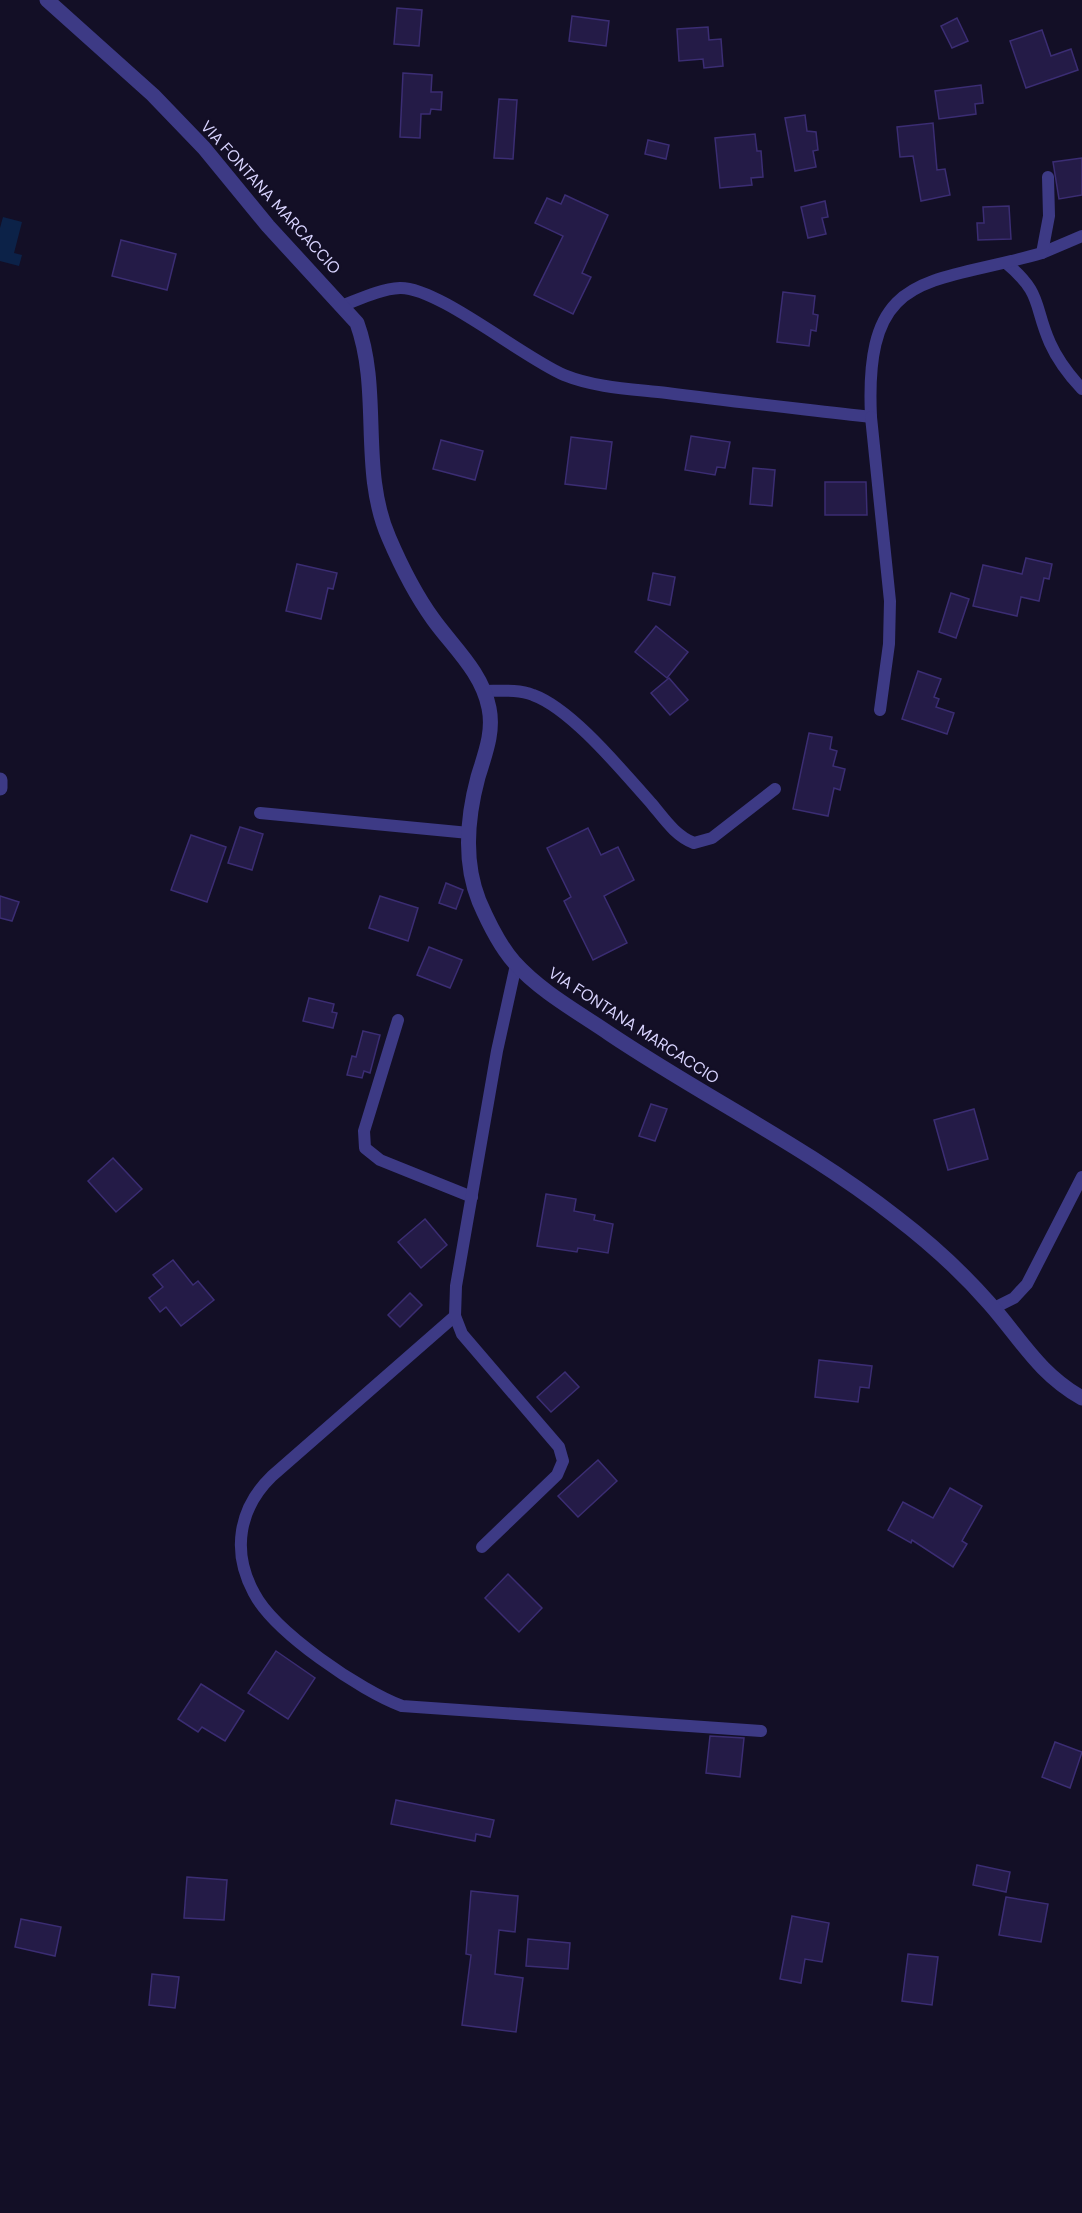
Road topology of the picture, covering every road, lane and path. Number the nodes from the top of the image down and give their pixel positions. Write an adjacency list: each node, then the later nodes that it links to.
1 (47, 0): 6 (street, VIA FONTANA MARCACCIO)
2 (1048, 177): 4 (lane)
3 (1082, 236): 4 (lane)
4 (1042, 253): 5 (lane)
5 (1006, 263): 7 (lane); 8 (lane)
6 (344, 305): 8 (lane); 9 (street, VIA FONTANA MARCACCIO)
7 (1082, 389)
8 (871, 417): 10 (lane)
9 (483, 691): 13 (lane); 15 (street, VIA FONTANA MARCACCIO)
10 (880, 710)
11 (0, 780): 12 (street)
12 (0, 788)
13 (774, 789)
14 (260, 813): 15 (lane)
15 (469, 833): 16 (street, VIA FONTANA MARCACCIO)
16 (516, 965): 19 (lane); 20 (street, VIA FONTANA MARCACCIO)
17 (398, 1020): 19 (lane)
18 (1082, 1177): 20 (lane)
19 (472, 1197): 21 (lane)
20 (994, 1308): 22 (street, VIA FONTANA MARCACCIO)
21 (455, 1316): 23 (lane); 24 (lane)
22 (1082, 1398)
23 (482, 1547)
24 (761, 1731)

